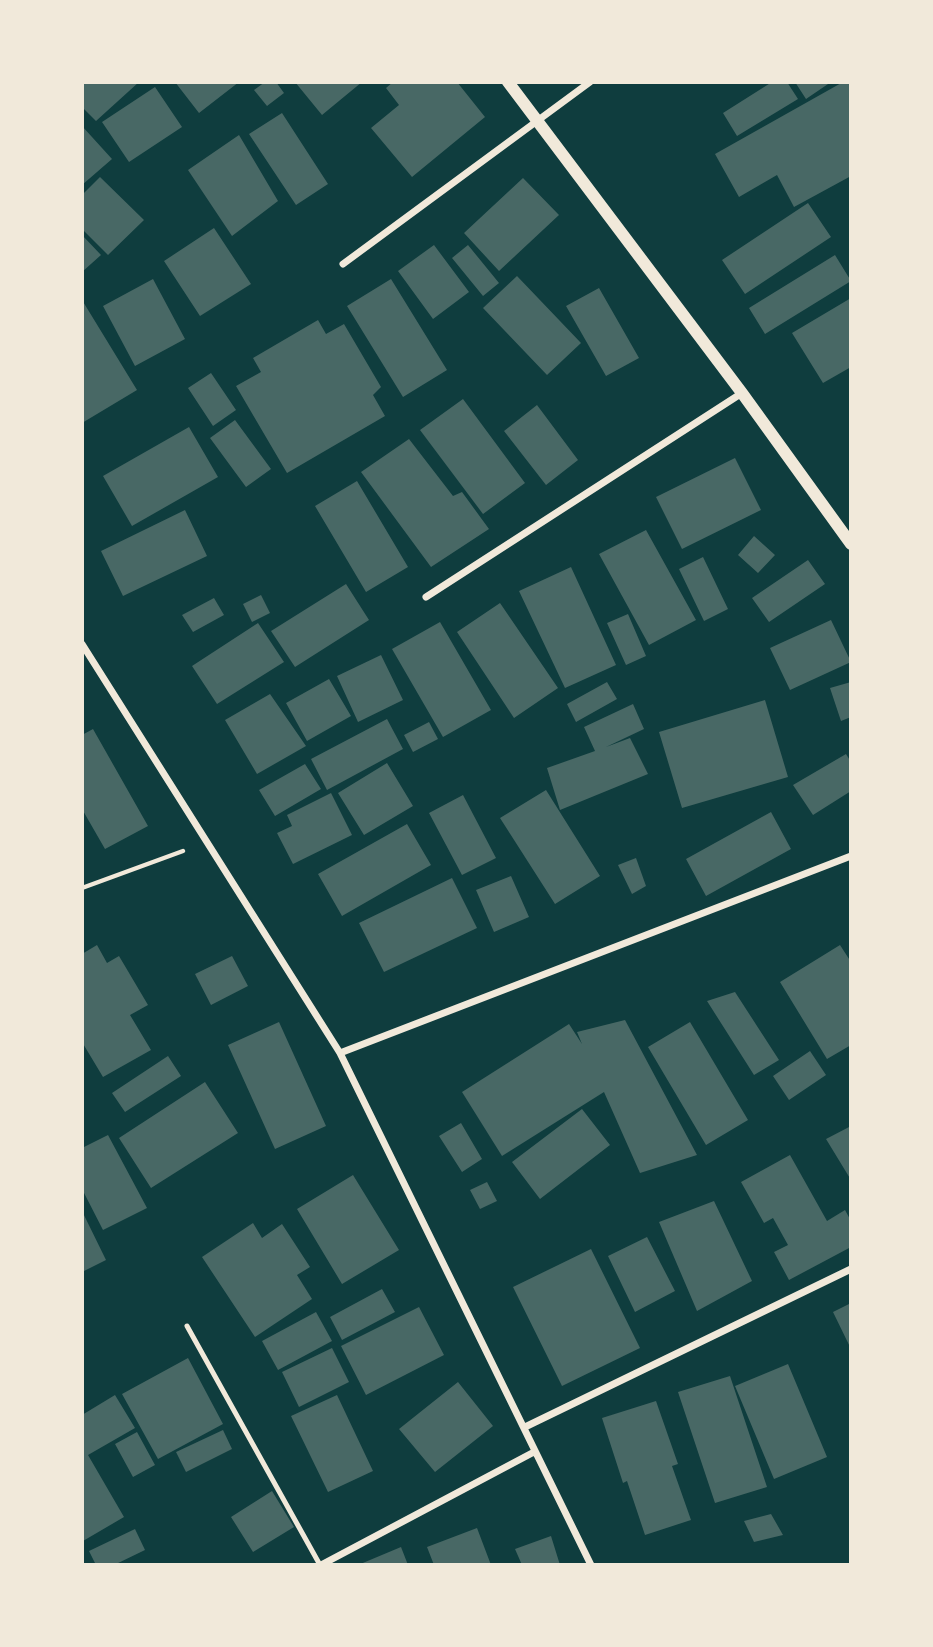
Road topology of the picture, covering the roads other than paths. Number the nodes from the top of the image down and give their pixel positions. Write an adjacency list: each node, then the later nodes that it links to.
1 (508, 82): 3 (street)
2 (590, 82): 3 (street)
3 (536, 119): 4 (street); 5 (street)
4 (343, 264)
5 (742, 393): 6 (street); 7 (street)
6 (851, 544)
7 (426, 597)
8 (82, 644): 10 (street)
9 (851, 856): 10 (street)
10 (340, 1054): 13 (street)
11 (851, 1269): 13 (street)
12 (187, 1326): 15 (lane)
13 (525, 1427): 14 (street)
14 (534, 1452): 15 (street); 16 (street)
15 (320, 1565)
16 (591, 1565)

